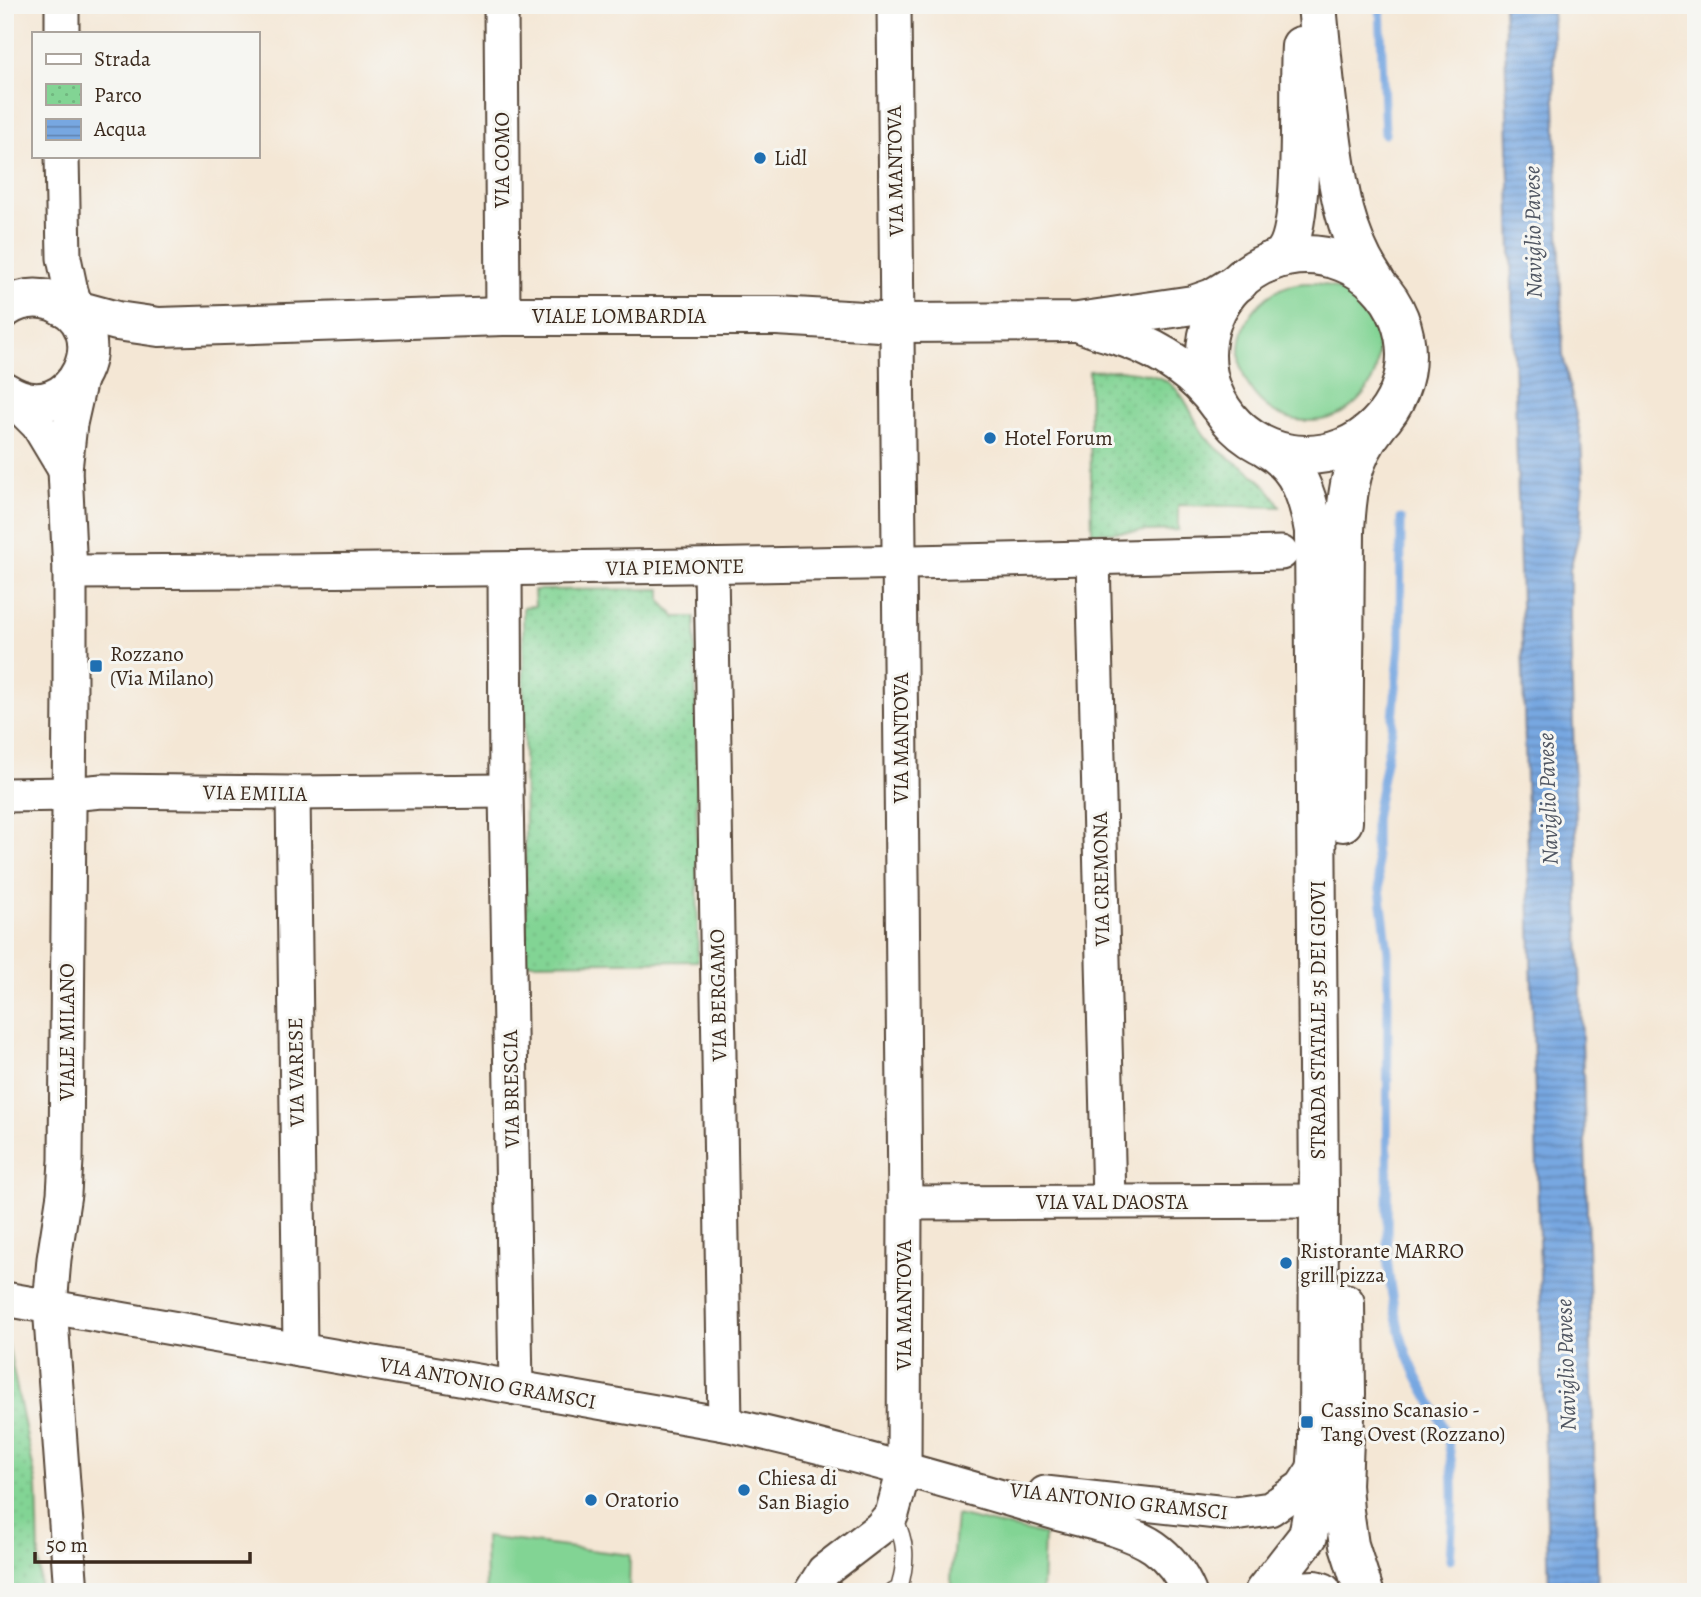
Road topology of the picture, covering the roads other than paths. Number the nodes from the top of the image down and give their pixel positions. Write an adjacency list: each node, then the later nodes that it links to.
1 (62, 5): 6 (street)
2 (501, 5): 13 (street, VIA COMO)
3 (894, 5): 15 (street, VIA MANTOVA)
4 (1304, 5): 9 (main road)
5 (1317, 5): 10 (main road)
6 (62, 32)
7 (62, 158): 8 (street)
8 (62, 233): 11 (street); 12 (street)
9 (1253, 272): 10 (main road); 14 (main road, VIALE LOMBARDIA); 19 (main road)
10 (1386, 295): 20 (main road)
11 (7, 307): 12 (main road, VIALE LOMBARDIA)
12 (74, 315): 16 (main road, VIALE LOMBARDIA); 17 (main road)
13 (503, 316): 15 (main road, VIALE LOMBARDIA); 16 (main road, VIALE LOMBARDIA)
14 (1078, 322): 15 (main road, VIALE LOMBARDIA); 19 (main road, VIALE LOMBARDIA)
15 (897, 323): 25 (street, VIA MANTOVA)
16 (159, 327): 17 (main road, VIALE LOMBARDIA)
17 (81, 375): 18 (main road, VIALE LOMBARDIA); 22 (street, VIALE MILANO)
18 (6, 393): 22 (street, VIALE MILANO)
19 (1219, 406): 21 (main road)
20 (1377, 426): 21 (main road); 52 (main road, STRADA STATALE 35 DEI GIOVI)
21 (1267, 448): 34 (main road, STRADA STATALE 35 DEI GIOVI)
22 (65, 470): 28 (street, VIALE MILANO)
23 (1280, 553): 24 (street, VIA PIEMONTE)
24 (1093, 558): 25 (street, VIA PIEMONTE); 33 (street, VIA CREMONA)
25 (899, 563): 26 (street, VIA PIEMONTE); 35 (street, VIA MANTOVA)
26 (710, 566): 27 (street, VIA PIEMONTE); 40 (street, VIA BERGAMO)
27 (505, 570): 28 (street, VIA PIEMONTE); 29 (street, VIA BRESCIA)
28 (69, 572): 31 (street, VIALE MILANO)
29 (506, 791): 30 (street, VIA EMILIA); 39 (street, VIA BRESCIA)
30 (293, 793): 31 (street, VIA EMILIA); 38 (street, VIA VARESE)
31 (69, 794): 32 (street, VIA EMILIA); 37 (street, VIALE MILANO)
32 (5, 795)
33 (1109, 1201): 34 (street, VIA VAL D'AOSTA); 35 (street, VIA VAL D'AOSTA)
34 (1319, 1201): 41 (main road, STRADA STATALE 35 DEI GIOVI)
35 (905, 1203): 42 (street, VIA MANTOVA)
36 (5, 1298): 37 (street, VIA ANTONIO GRAMSCI)
37 (50, 1306): 38 (street, VIA ANTONIO GRAMSCI); 46 (street, VIALE MILANO)
38 (300, 1350): 39 (street, VIA ANTONIO GRAMSCI)
39 (516, 1388): 40 (street, VIA ANTONIO GRAMSCI)
40 (725, 1424): 42 (street, VIA ANTONIO GRAMSCI)
41 (1318, 1444): 43 (street, VIA ANTONIO GRAMSCI); 49 (main road, STRADA STATALE 35 DEI GIOVI)
42 (904, 1470): 43 (street, VIA ANTONIO GRAMSCI); 44 (street, VIA MANTOVA)
43 (966, 1486): 48 (street, VIA ANTONIO GRAMSCI)
44 (892, 1514): 45 (street); 47 (lane)
45 (815, 1591)
46 (71, 1592)
47 (892, 1592)
48 (1189, 1592)
49 (1264, 1592)
50 (1284, 1592): 51 (main road)
51 (1322, 1592)
52 (1364, 1592)

